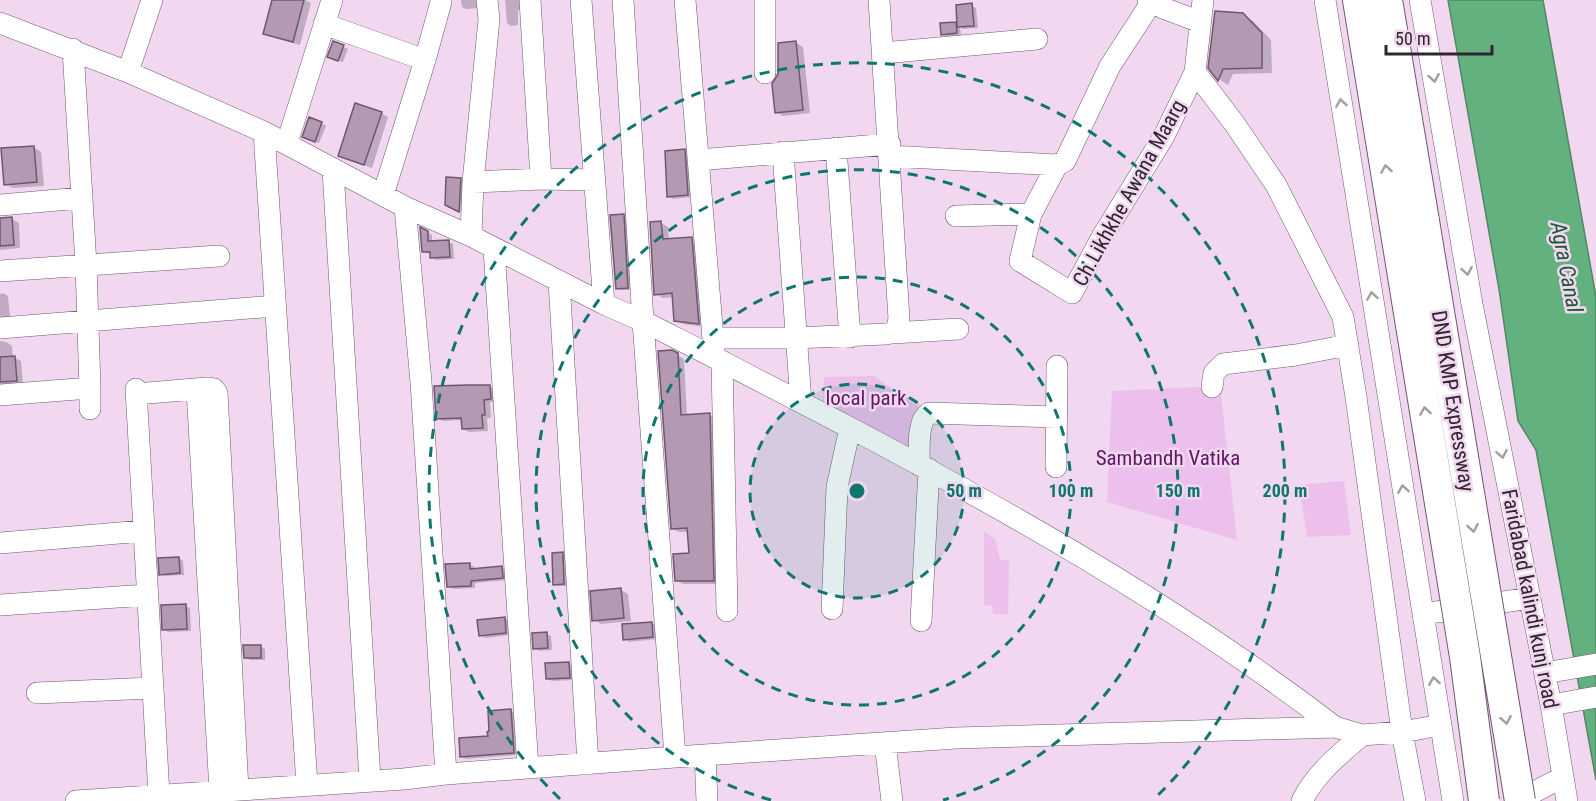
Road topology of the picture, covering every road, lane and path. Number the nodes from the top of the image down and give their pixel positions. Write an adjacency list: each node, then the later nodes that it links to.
1 (152, 0): 24 (street)
2 (332, 0): 19 (street)
3 (487, 0): 37 (street)
4 (531, 0): 35 (street)
5 (581, 0): 36 (street)
6 (623, 0): 53 (street)
7 (685, 0): 32 (street)
8 (765, 0): 26 (street)
9 (880, 0): 22 (street)
10 (1203, 0): 17 (street)
11 (1325, 0): 78 (street, one-way to 11)
12 (1358, 0): 107 (highway, DND KMP Expressway, one-way to 12, bridge)
13 (1387, 0): 108 (highway, DND KMP Expressway, one-way to 108, bridge)
14 (1420, 0): 74 (street, Faridabad kalindi kunj road, one-way to 74)
15 (1150, 1): 17 (street); 33 (street, Ch.Likhkhe Awana Maarg)
16 (441, 2): 23 (street)
17 (1200, 22): 25 (street)
18 (0, 23): 21 (street)
19 (324, 24): 23 (street); 28 (street)
20 (1037, 39): 22 (street)
21 (73, 49): 24 (street); 39 (street)
22 (883, 53): 30 (street)
23 (425, 60): 38 (street)
24 (128, 72): 27 (street)
25 (1195, 72): 42 (street, Ch.Likhkhe Awana Maarg); 59 (street)
26 (765, 73)
27 (264, 132): 28 (street); 51 (street)
28 (287, 144): 34 (street)
29 (836, 148): 30 (street); 31 (street); 57 (street)
30 (890, 150): 33 (street); 56 (street)
31 (783, 153): 32 (street); 58 (street)
32 (698, 160): 60 (street)
33 (1057, 165): 42 (street, Ch.Likhkhe Awana Maarg)
34 (333, 170): 38 (street); 97 (street)
35 (541, 179): 36 (street); 37 (street)
36 (595, 180): 50 (street)
37 (473, 182): 44 (street)
38 (383, 195): 41 (street)
39 (81, 198): 40 (street); 47 (street)
40 (0, 205)
41 (405, 207): 44 (street); 95 (street)
42 (1031, 214): 43 (street)
43 (956, 216)
44 (471, 236): 45 (street)
45 (494, 249): 49 (street); 94 (street)
46 (219, 256): 47 (street)
47 (86, 265): 48 (street); 52 (street)
48 (0, 271)
49 (559, 281): 50 (street); 93 (street)
50 (604, 304): 53 (street)
51 (274, 306): 52 (street); 98 (street)
52 (88, 321): 54 (street); 63 (street)
53 (644, 321): 60 (street); 92 (street)
54 (0, 328)
55 (958, 329): 56 (street)
56 (892, 333): 57 (street)
57 (850, 337): 58 (street)
58 (795, 338): 60 (street); 65 (street)
59 (1348, 345): 62 (street); 88 (street)
60 (716, 352): 65 (street); 77 (street)
61 (1057, 366): 67 (street)
62 (1212, 387)
63 (90, 388): 64 (street); 66 (street)
64 (0, 395)
65 (801, 402): 68 (street)
66 (90, 409)
67 (1057, 417): 69 (street); 70 (street)
68 (850, 428): 69 (street); 76 (street)
69 (924, 467): 79 (street); 87 (street)
70 (1056, 467)
71 (143, 531): 72 (street); 73 (street); 99 (street)
72 (0, 543)
73 (147, 596): 75 (street); 82 (street)
74 (1530, 598): 78 (street); 81 (street, Faridabad kalindi kunj road)
75 (0, 605)
76 (832, 609)
77 (727, 611)
78 (1423, 614): 86 (street, one-way to 78)
79 (921, 621)
80 (1596, 664): 81 (street)
81 (1552, 671): 85 (street, Faridabad kalindi kunj road)
82 (152, 688): 83 (street); 100 (street)
83 (38, 693)
84 (1596, 697): 85 (street)
85 (1560, 704): 96 (street, Faridabad kalindi kunj road)
86 (1441, 725): 88 (street); 106 (street)
87 (1335, 727): 89 (street); 90 (street)
88 (1402, 732): 89 (street); 101 (street)
89 (1362, 735): 105 (street)
90 (885, 742): 91 (street); 104 (street)
91 (705, 755): 92 (street); 103 (street)
92 (675, 757): 93 (street)
93 (588, 764): 94 (street)
94 (528, 768): 95 (street)
95 (446, 774): 97 (street)
96 (1563, 777): 108 (street); 109 (street, Faridabad kalindi kunj road)
97 (370, 780): 98 (street)
98 (307, 785): 99 (street)
99 (229, 791): 100 (street)
100 (156, 797): 102 (street)
101 (1414, 800)
102 (76, 801)
103 (707, 801)
104 (892, 801)
105 (1302, 801)
106 (1454, 801)
107 (1484, 801)
108 (1519, 801)
109 (1567, 801)

